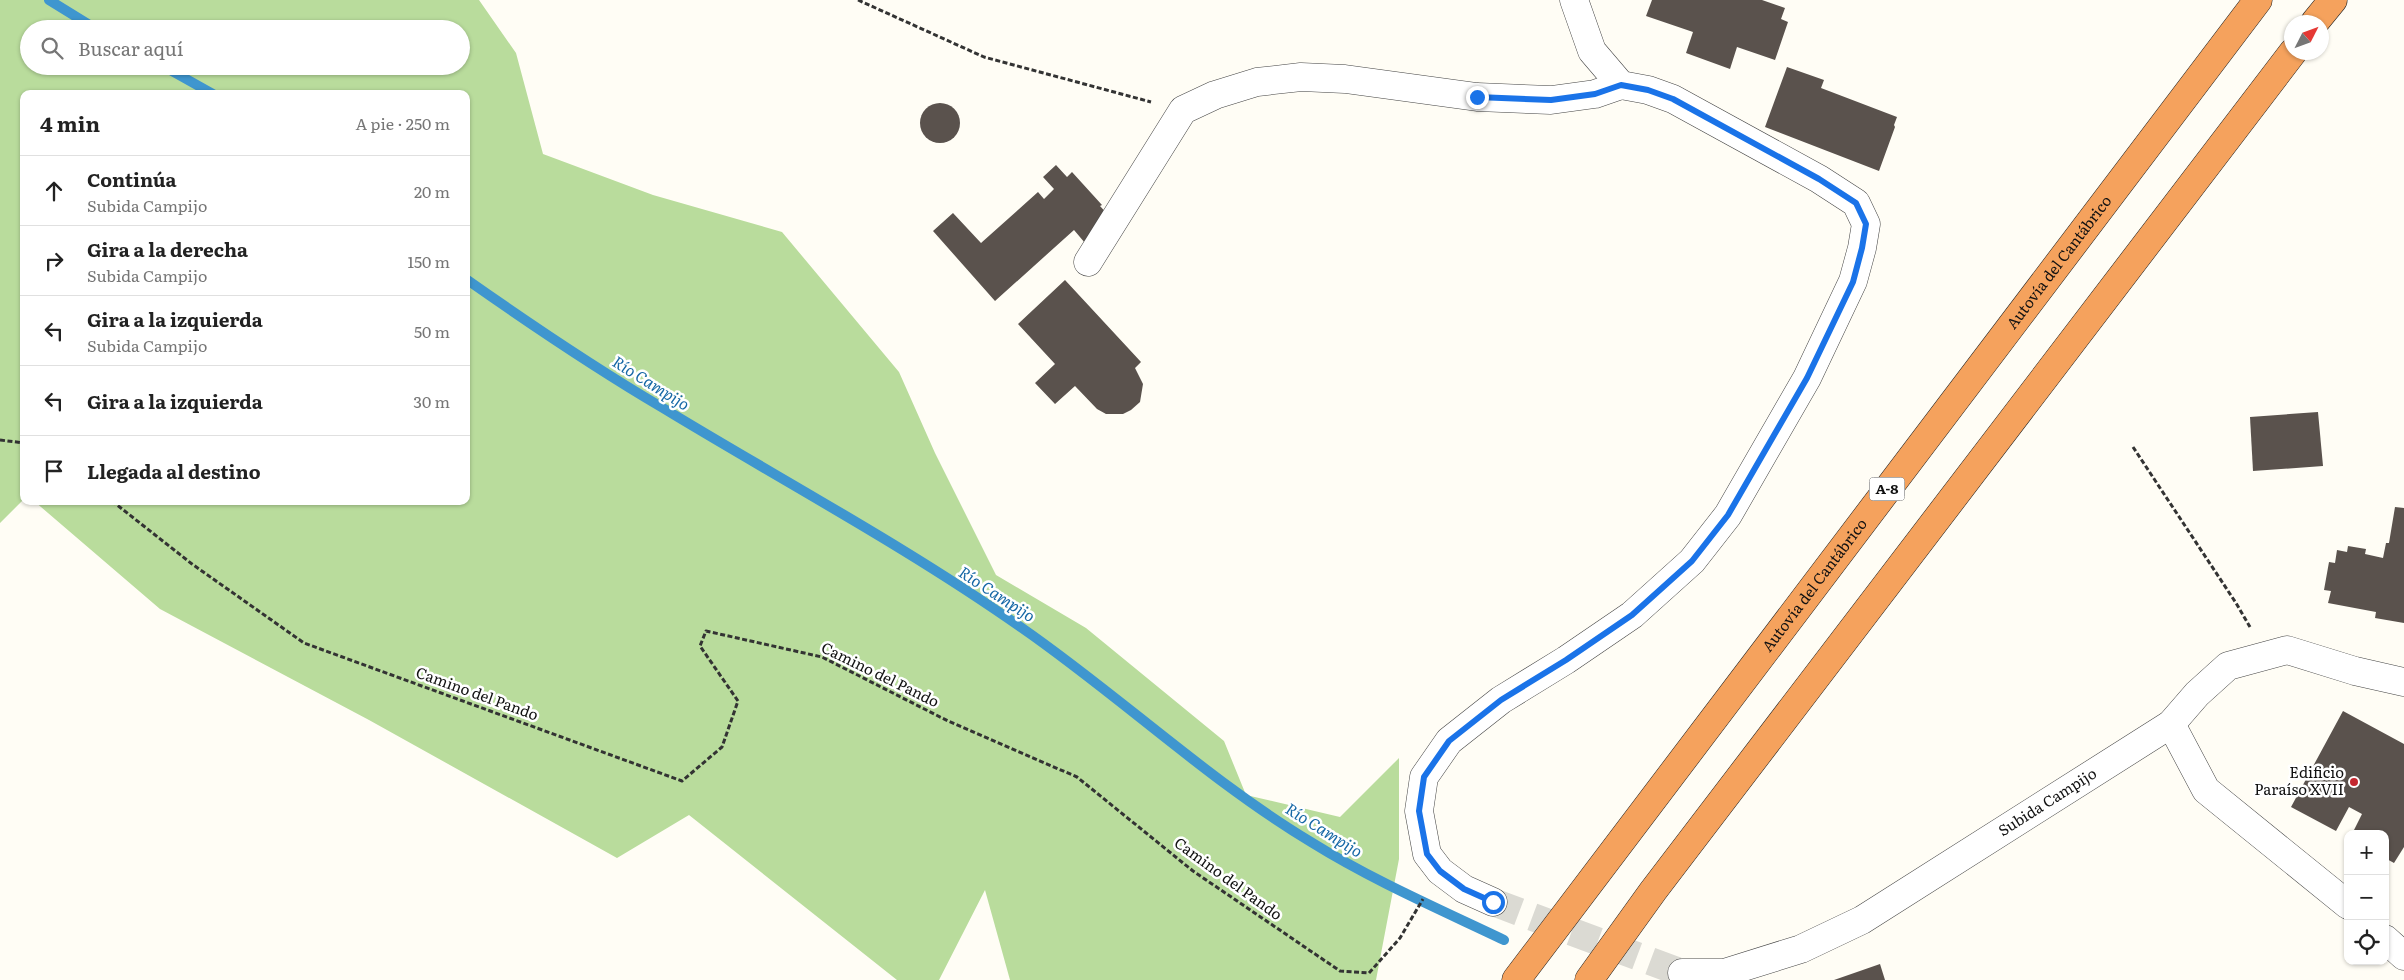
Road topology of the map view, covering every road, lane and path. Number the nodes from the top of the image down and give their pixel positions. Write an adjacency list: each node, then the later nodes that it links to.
1 (858, 0): 8 (path)
2 (1574, 0): 7 (street)
3 (2258, 0): 23 (highway, Autovía del Cantábrico / A-8)
4 (2333, 0): 5 (highway)
5 (2321, 15)
6 (2287, 60): 24 (highway)
7 (1621, 85): 8 (street); 17 (street)
8 (1183, 110): 9 (street)
9 (1088, 262)
10 (0, 440): 11 (path)
11 (20, 442)
12 (2133, 448): 14 (path)
13 (117, 505): 17 (path, Camino del Pando)
14 (2266, 656): 15 (street, Subida Campijo); 16 (street, Subida Campijo)
15 (2404, 682)
16 (2171, 724): 19 (street); 22 (street, Subida Campijo)
17 (1440, 871): 18 (street)
18 (1493, 902)
19 (2344, 902)
20 (2389, 943): 21 (street)
21 (2404, 956)
22 (1682, 973)
23 (1516, 980)
24 (1589, 980)

